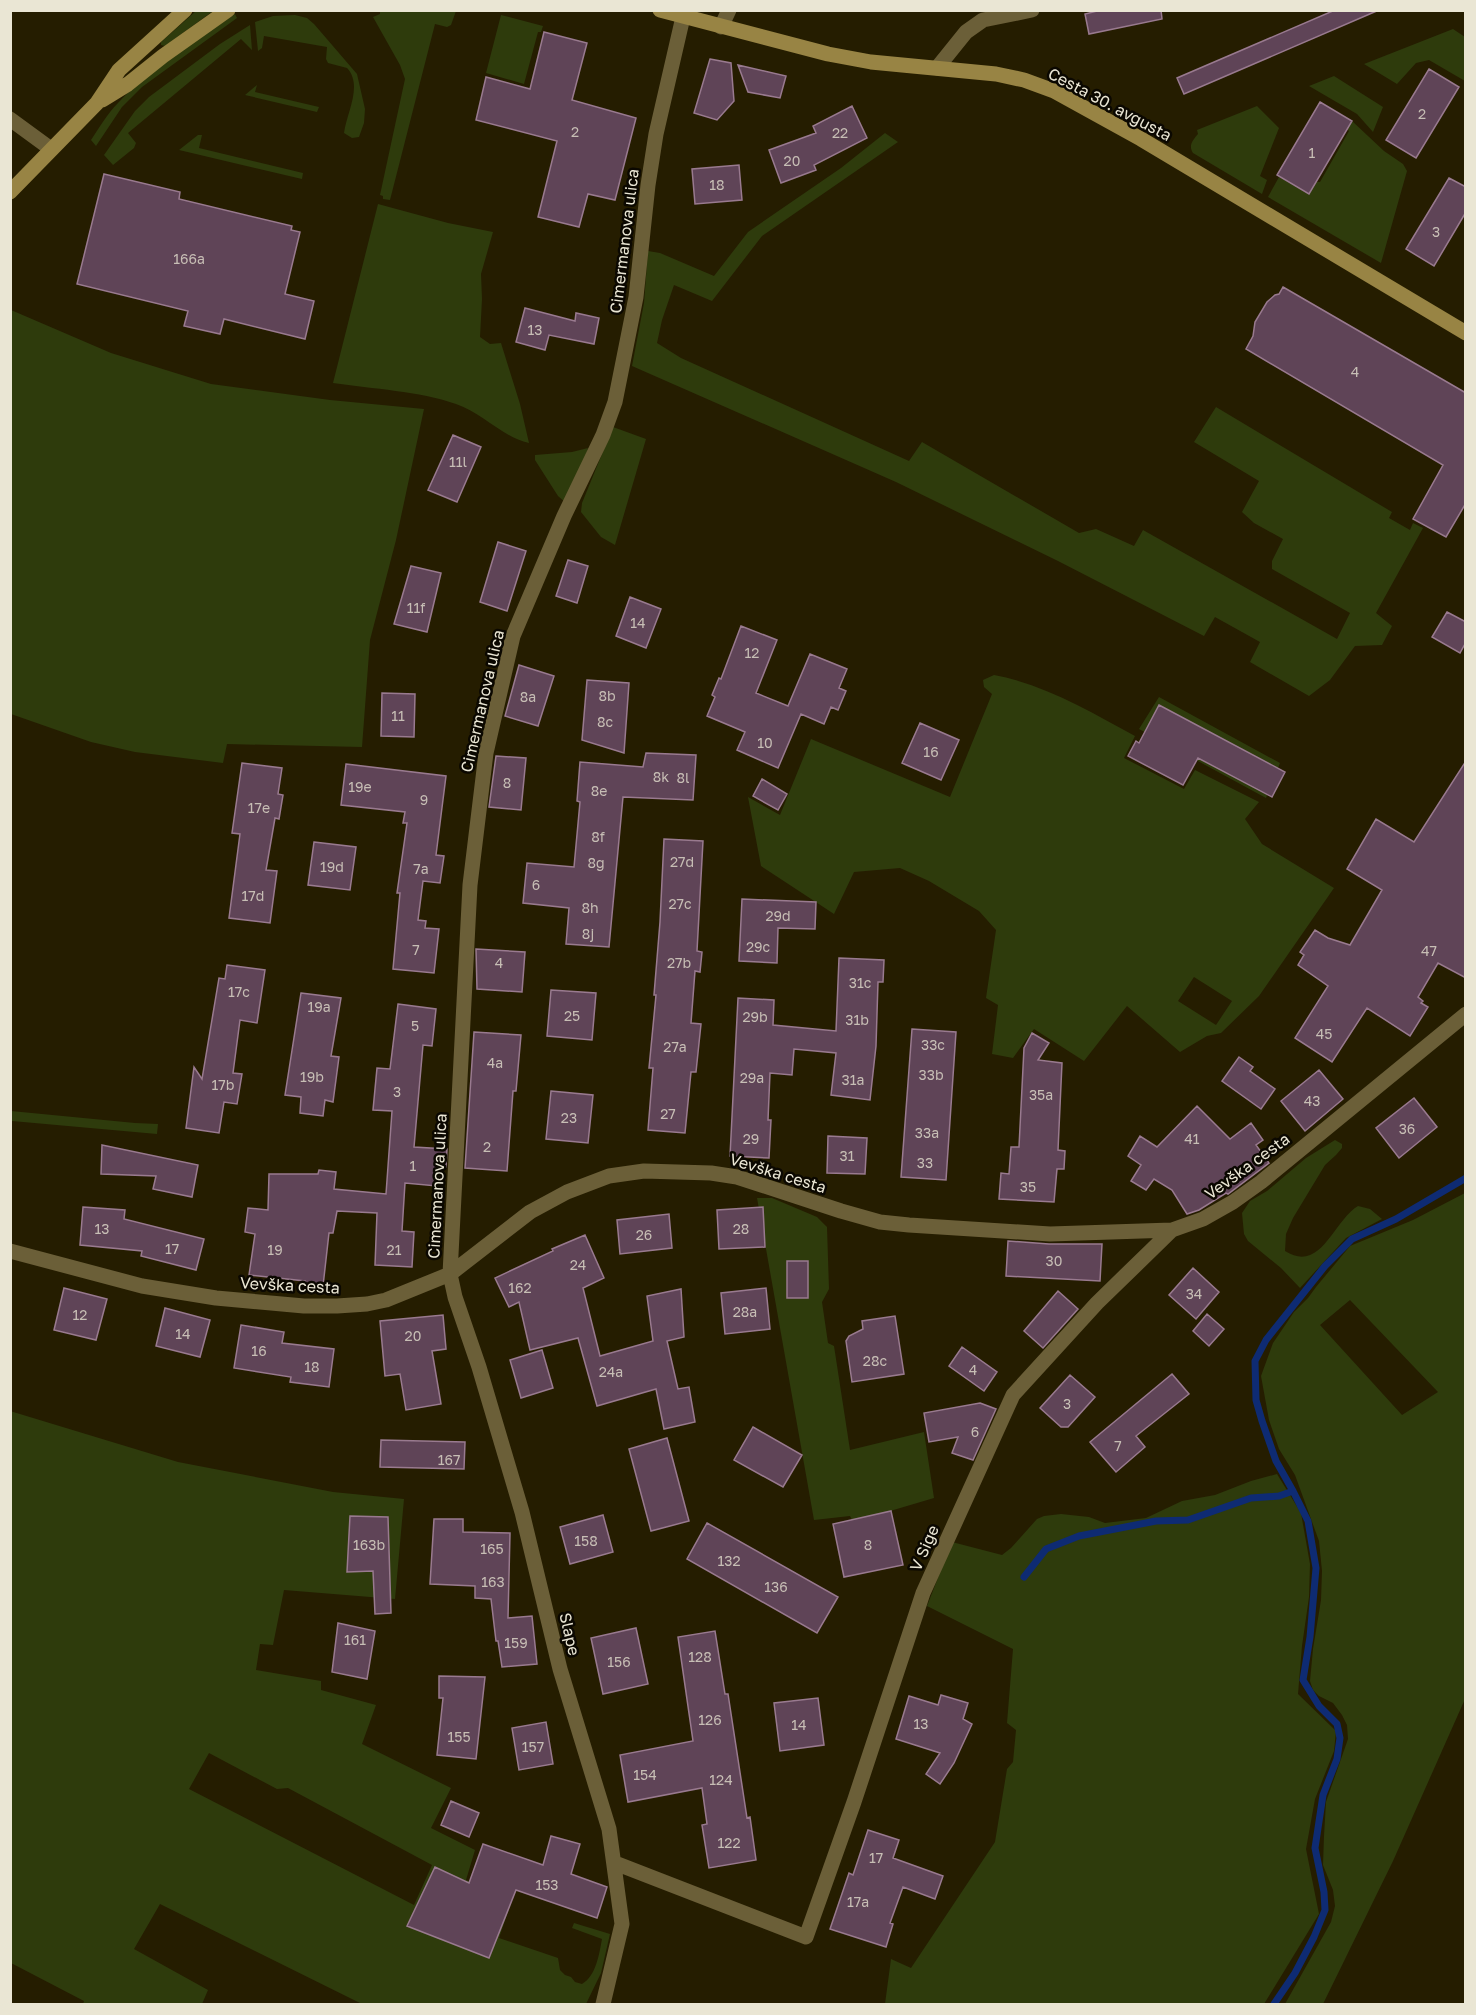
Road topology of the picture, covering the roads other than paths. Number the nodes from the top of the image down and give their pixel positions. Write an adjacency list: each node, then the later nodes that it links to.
1 (185, 10): 9 (street)
2 (228, 10): 9 (street)
3 (660, 10): 6 (street, Cesta 30. avgusta)
4 (729, 10): 7 (street)
5 (1032, 10): 8 (street)
6 (683, 17): 7 (street, Cesta 30. avgusta); 17 (street, Cimermanova ulica)
7 (722, 27): 8 (street, Cesta 30. avgusta)
8 (937, 68): 13 (street, Cesta 30. avgusta)
9 (97, 103): 11 (street)
10 (10, 118): 11 (street)
11 (51, 149): 12 (street)
12 (10, 192)
13 (1466, 333)
14 (1466, 1014): 15 (street, Vevška cesta)
15 (1172, 1230): 17 (street, Vevška cesta); 18 (street, V Sige)
16 (10, 1251): 17 (street, Vevška cesta)
17 (450, 1274): 18 (street, Slape)
18 (615, 1863): 19 (street, Slape)
19 (603, 2004)

